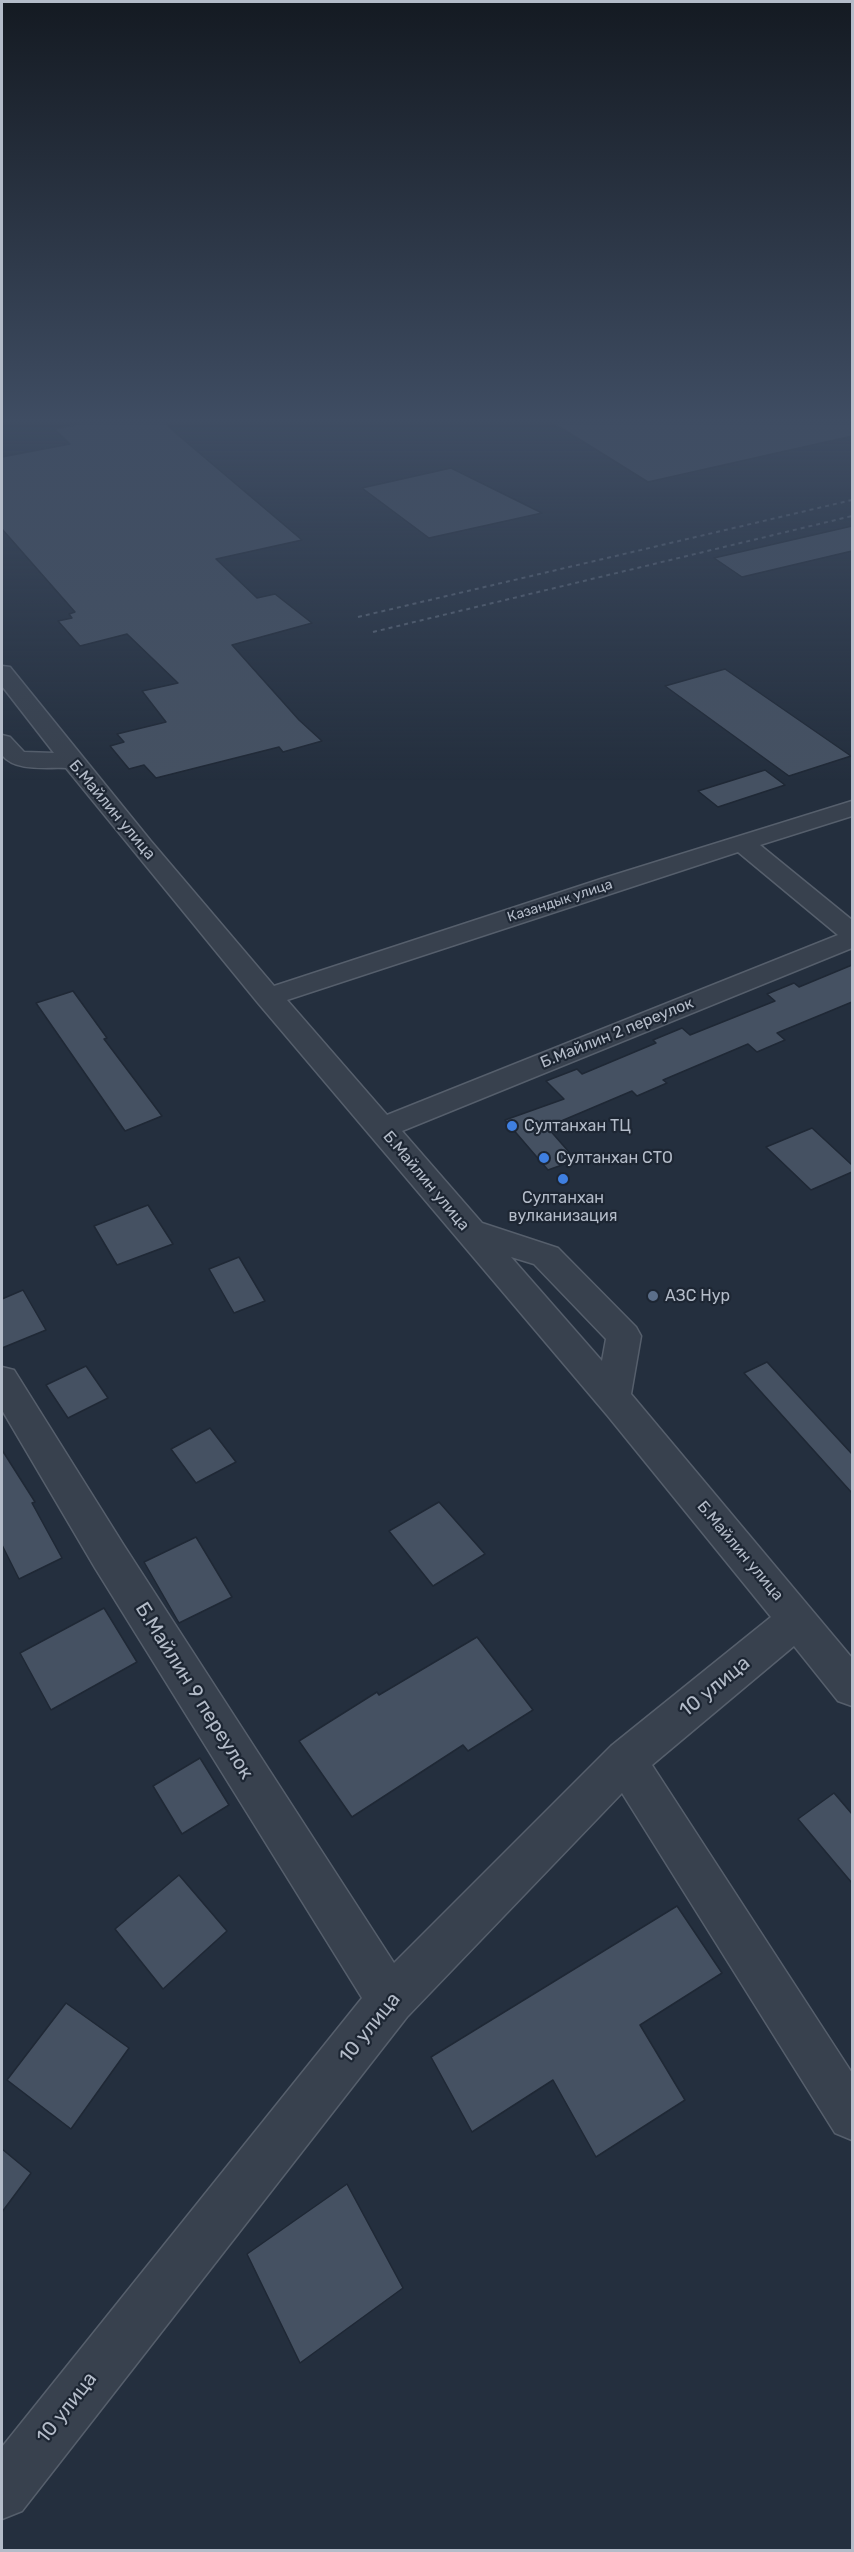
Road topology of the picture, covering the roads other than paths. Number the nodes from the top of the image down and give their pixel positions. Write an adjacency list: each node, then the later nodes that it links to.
1 (2, 672): 3 (street, Б.Майлин улица)
2 (2, 742): 3 (street)
3 (70, 760): 8 (street, Б.Майлин улица)
4 (852, 808): 5 (street, Казандык улица)
5 (741, 842): 6 (street); 8 (street, Казандык улица)
6 (852, 933)
7 (852, 939): 9 (street, Б.Майлин 2 переулок)
8 (268, 997): 9 (street, Б.Майлин улица)
9 (381, 1128): 10 (street, Б.Майлин улица)
10 (470, 1232): 12 (street, Б.Майлин улица); 12 (street)
11 (2, 1380): 16 (street, Б.Майлин 9 переулок)
12 (612, 1399): 13 (street, Б.Майлин улица)
13 (797, 1619): 14 (street, Б.Майлин улица); 15 (street, 10 улица)
14 (852, 1688)
15 (626, 1760): 16 (street, 10 улица); 17 (street)
16 (390, 2000): 18 (street, 10 улица)
17 (852, 2116)
18 (2, 2491)

